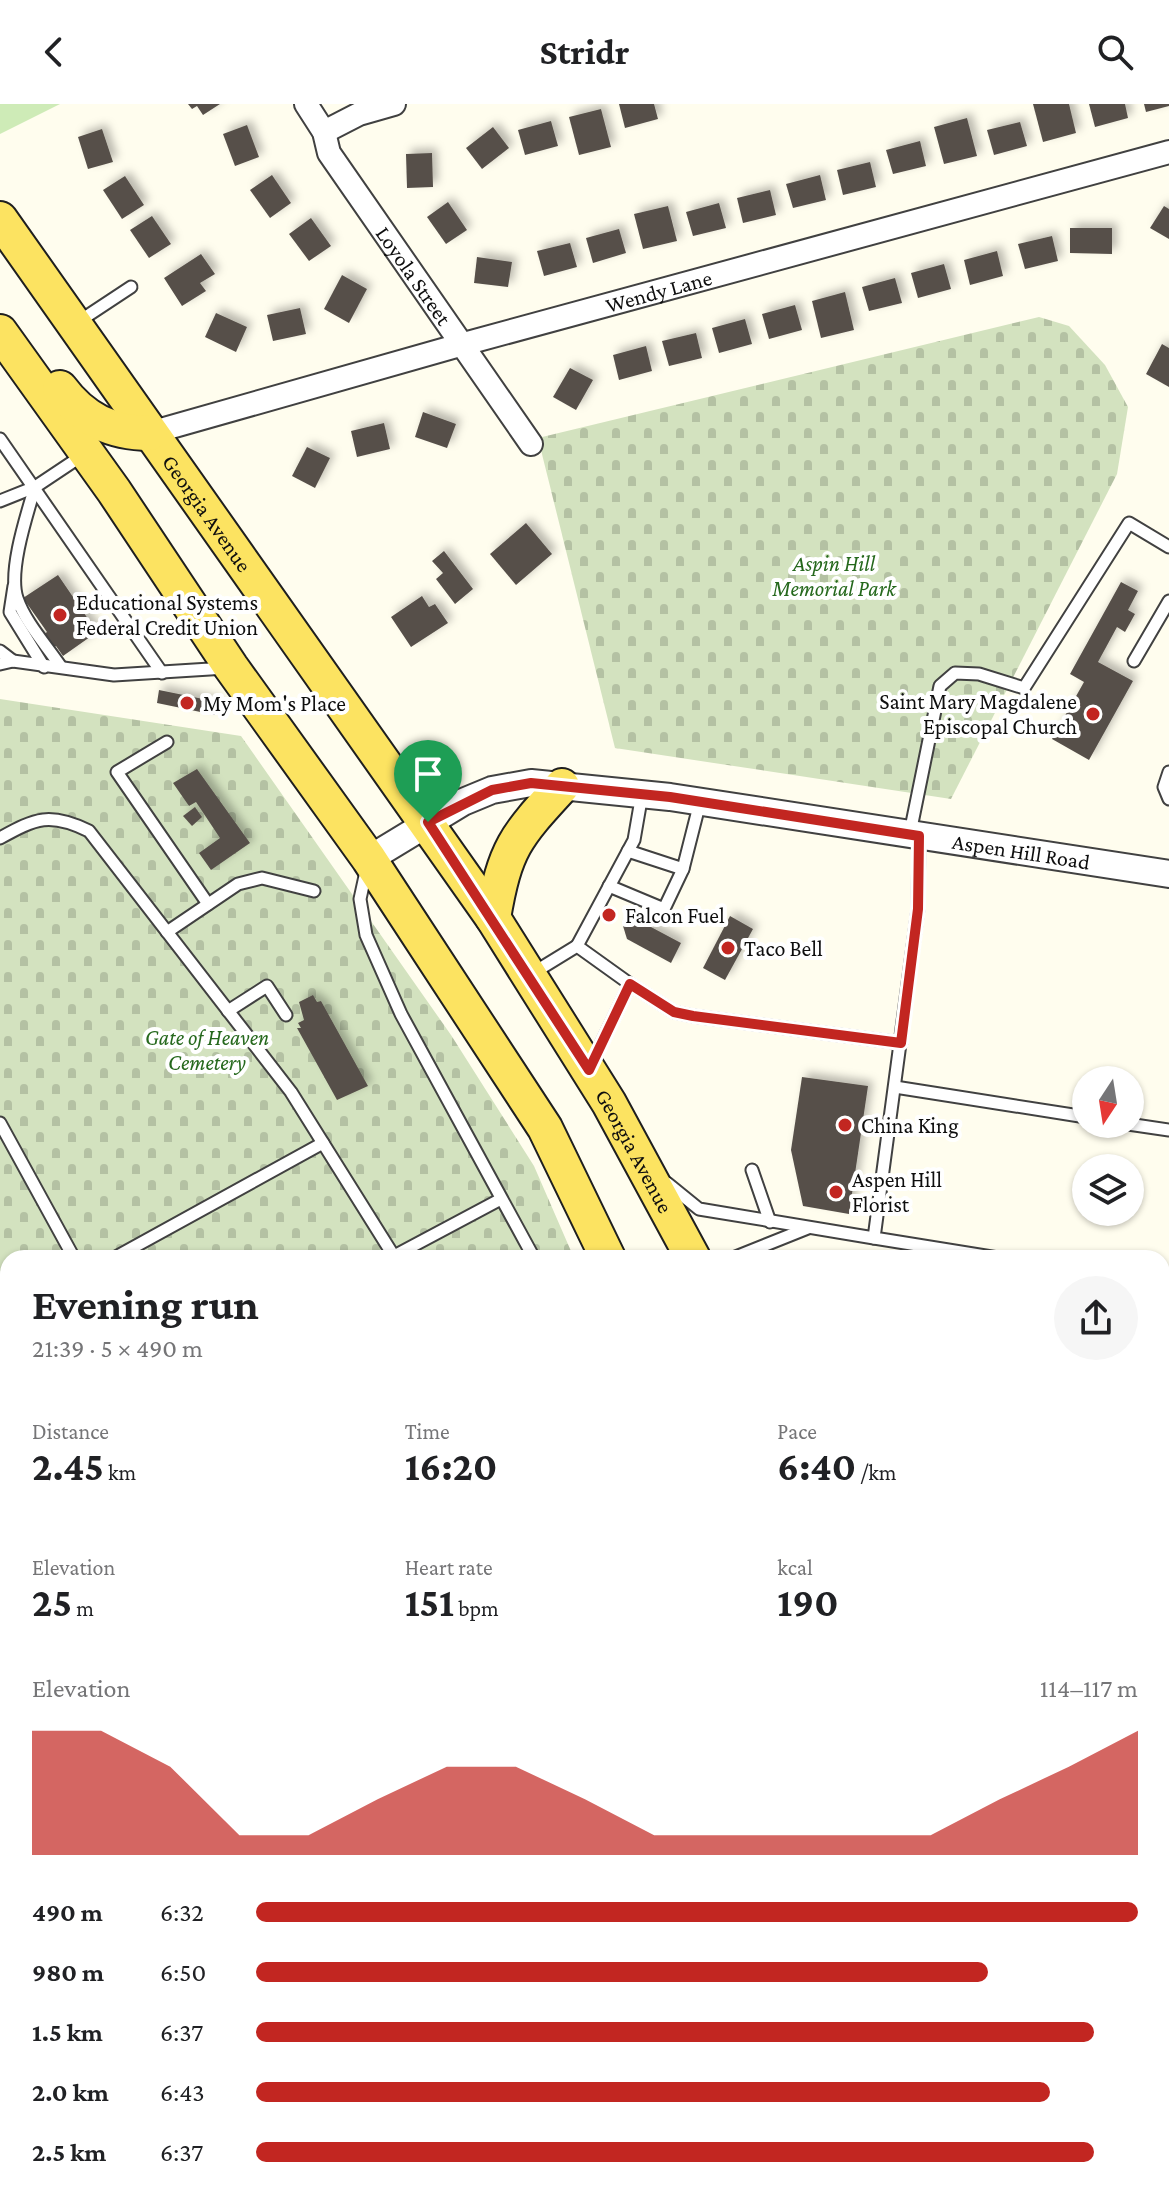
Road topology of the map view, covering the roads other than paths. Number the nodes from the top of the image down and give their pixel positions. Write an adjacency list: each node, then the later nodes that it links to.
1 (306, 104): 3 (street, Loyola Street)
2 (394, 104): 3 (street)
3 (324, 132): 10 (street, Loyola Street)
4 (1169, 152): 10 (street, Wendy Lane)
5 (0, 219): 8 (main road, Georgia Avenue)
6 (131, 287): 8 (lane)
7 (0, 307): 11 (main road)
8 (73, 325): 11 (main road, Georgia Avenue)
9 (0, 332): 14 (main road)
10 (460, 345): 11 (street, Wendy Lane); 13 (street, Loyola Street)
11 (150, 433): 18 (main road, Georgia Avenue)
12 (0, 439): 15 (lane)
13 (531, 444)
14 (87, 453): 15 (lane); 18 (main road); 27 (main road)
15 (35, 487): 16 (lane); 19 (lane); 28 (lane)
16 (0, 501)
17 (1169, 547): 36 (lane)
18 (243, 564): 35 (main road, Georgia Avenue)
19 (14, 585): 25 (lane); 26 (lane)
20 (1169, 601): 23 (lane)
21 (0, 651): 22 (lane)
22 (13, 661): 24 (lane); 25 (lane)
23 (1134, 661)
24 (0, 664)
25 (44, 667): 26 (lane)
26 (61, 667): 28 (lane)
27 (231, 667): 28 (lane); 39 (main road)
28 (162, 673)
29 (167, 742): 44 (lane)
30 (1169, 772): 33 (lane)
31 (562, 786): 32 (street, Aspen Hill Road); 35 (street, Aspen Hill Road); 45 (main road)
32 (642, 794): 34 (street, Aspen Hill Road); 38 (lane)
33 (1169, 799)
34 (701, 802): 36 (street, Aspen Hill Road); 40 (lane)
35 (428, 822): 39 (street, Aspen Hill Road); 45 (main road, Georgia Avenue)
36 (914, 835): 41 (street, Aspen Hill Road); 52 (lane)
37 (0, 838): 46 (lane)
38 (628, 851): 40 (lane); 42 (lane)
39 (369, 859): 62 (lane); 71 (main road)
40 (683, 869): 42 (lane)
41 (1169, 874)
42 (609, 886): 47 (lane)
43 (314, 891): 44 (lane)
44 (208, 904): 46 (lane)
45 (493, 918): 48 (main road, Georgia Avenue)
46 (167, 932): 50 (lane)
47 (577, 946): 48 (lane); 49 (lane)
48 (529, 976): 53 (main road, Georgia Avenue)
49 (630, 984): 52 (lane); 53 (lane)
50 (228, 1011): 51 (lane); 59 (lane)
51 (286, 1015)
52 (901, 1043): 54 (lane)
53 (589, 1070): 60 (main road, Georgia Avenue)
54 (895, 1087): 55 (lane); 65 (lane)
55 (1072, 1115)
56 (0, 1123): 66 (lane)
57 (1144, 1126): 58 (lane)
58 (1169, 1130)
59 (323, 1143): 67 (lane); 68 (lane)
60 (641, 1162): 63 (lane); 72 (main road, Georgia Avenue)
61 (752, 1170): 63 (lane)
62 (501, 1199): 69 (lane); 70 (lane)
63 (770, 1222): 64 (lane)
64 (808, 1228): 65 (lane); 73 (lane)
65 (874, 1238): 74 (lane)
66 (70, 1250)
67 (129, 1250)
68 (390, 1250)
69 (407, 1250)
70 (530, 1250)
71 (604, 1250)
72 (689, 1250)
73 (753, 1250)
74 (948, 1250)

